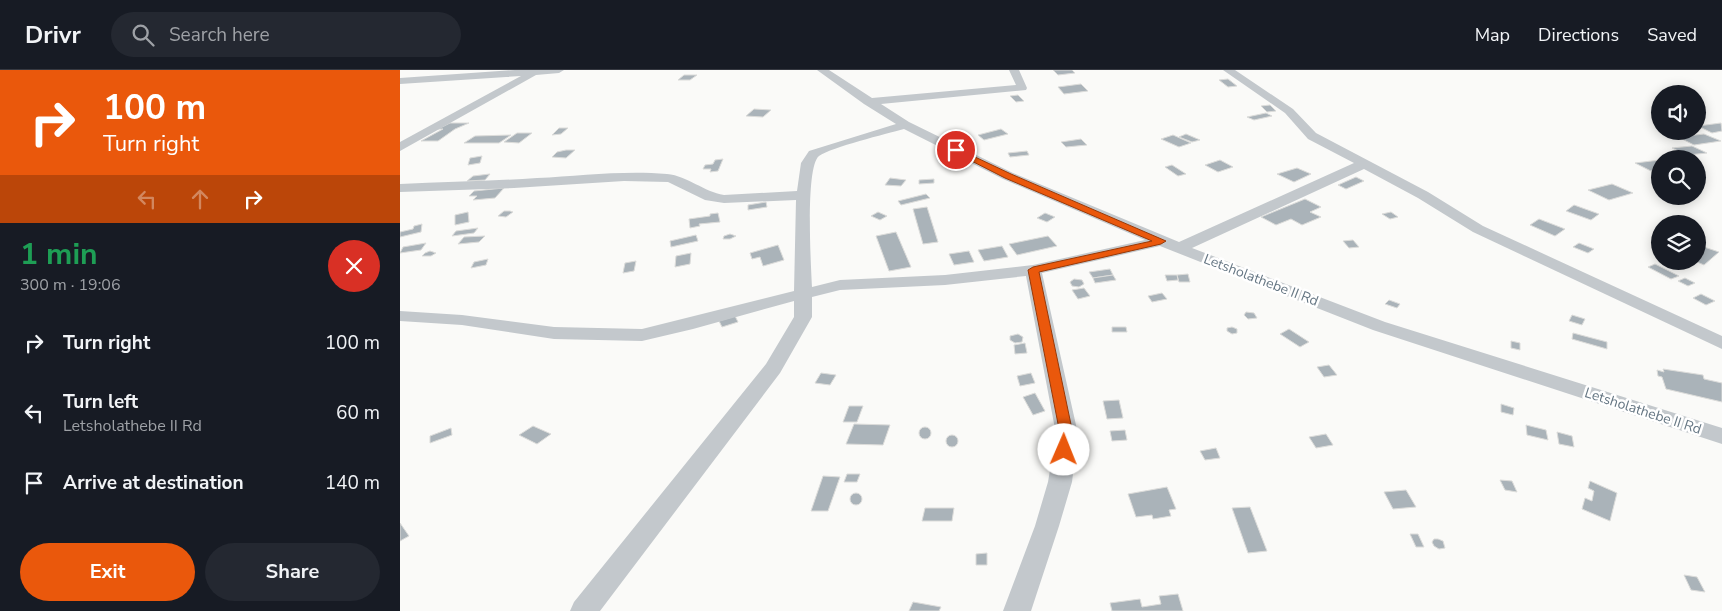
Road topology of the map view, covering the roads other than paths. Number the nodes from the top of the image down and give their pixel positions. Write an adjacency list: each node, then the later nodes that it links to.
1 (559, 70): 5 (street)
2 (822, 70): 9 (street, Letsholathebe II Rd)
3 (1014, 70): 9 (street)
4 (1228, 70): 12 (street)
5 (535, 72): 6 (street); 11 (street)
6 (463, 76): 7 (street); 8 (street)
7 (400, 81)
8 (400, 92)
9 (868, 102): 10 (street, Letsholathebe II Rd)
10 (905, 124): 14 (street); 15 (street, Letsholathebe II Rd)
11 (400, 147)
12 (1363, 164): 16 (street); 20 (street)
13 (400, 188): 14 (street)
14 (804, 195): 18 (street)
15 (1161, 241): 16 (street, Letsholathebe II Rd); 17 (street)
16 (1179, 248): 21 (street, Letsholathebe II Rd)
17 (1033, 270): 18 (street); 23 (street)
18 (803, 293): 19 (street); 22 (street)
19 (400, 316)
20 (1722, 344)
21 (1722, 436)
22 (584, 611)
23 (1017, 611)

